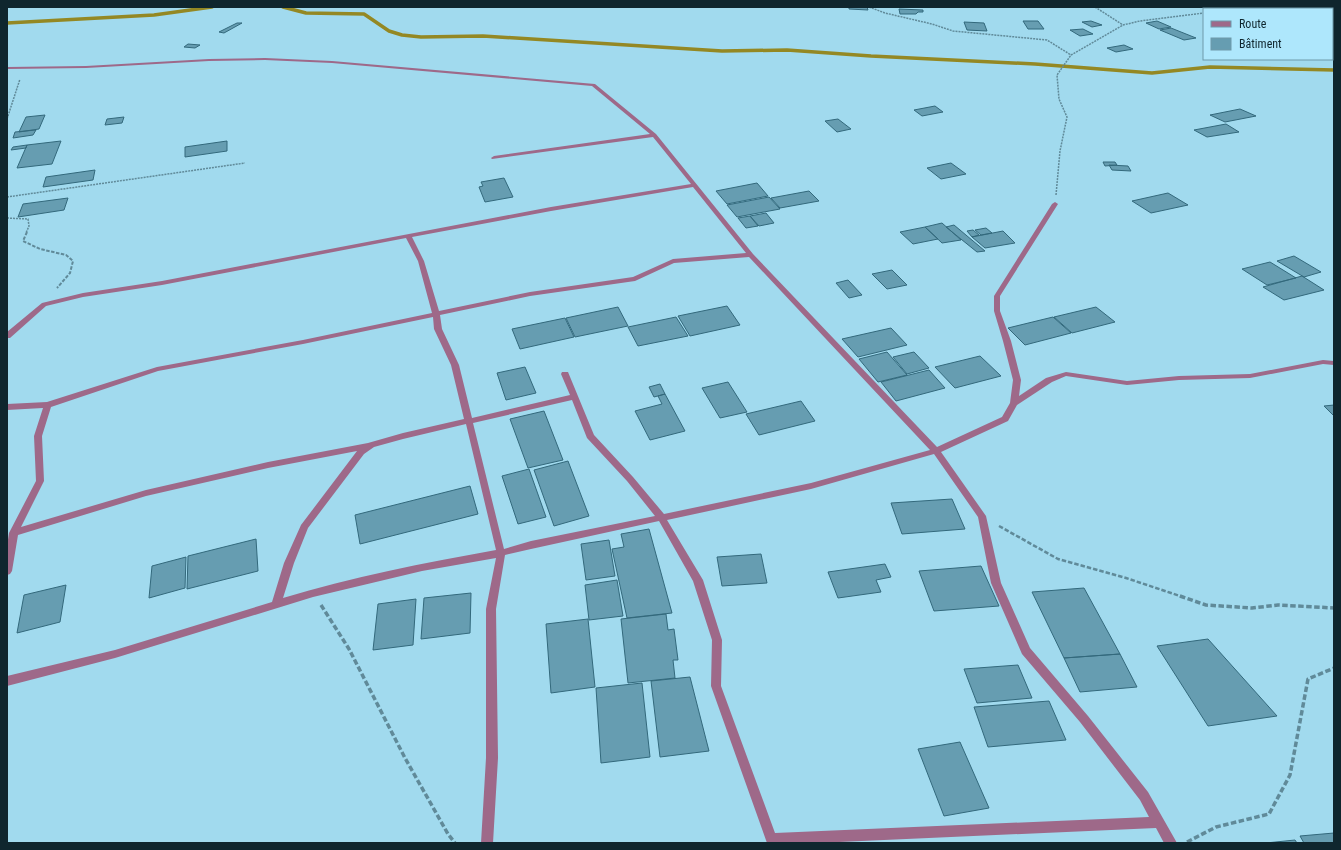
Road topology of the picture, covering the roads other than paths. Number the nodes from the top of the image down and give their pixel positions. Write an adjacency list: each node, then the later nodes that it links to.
1 (7, 68): 2 (street)
2 (654, 135): 3 (street); 4 (street)
3 (494, 158)
4 (694, 185): 6 (street); 7 (street)
5 (1055, 204): 13 (street)
6 (408, 236): 8 (street); 9 (street)
7 (751, 255): 8 (street); 18 (street)
8 (436, 313): 14 (street); 16 (street)
9 (7, 336)
10 (1334, 363): 13 (street)
11 (565, 374): 12 (street)
12 (573, 397): 16 (street); 19 (street)
13 (1014, 403): 18 (street)
14 (48, 405): 15 (street); 20 (street)
15 (7, 407)
16 (468, 421): 17 (street); 21 (street)
17 (371, 445): 20 (street); 23 (street)
18 (936, 451): 19 (street); 25 (street)
19 (662, 518): 21 (street); 26 (street)
20 (14, 533): 22 (street)
21 (501, 553): 23 (street); 27 (street)
22 (7, 570)
23 (276, 604): 24 (street)
24 (7, 681)
25 (1159, 822): 26 (street); 28 (street)
26 (773, 841)
27 (487, 843)
28 (1171, 843)

